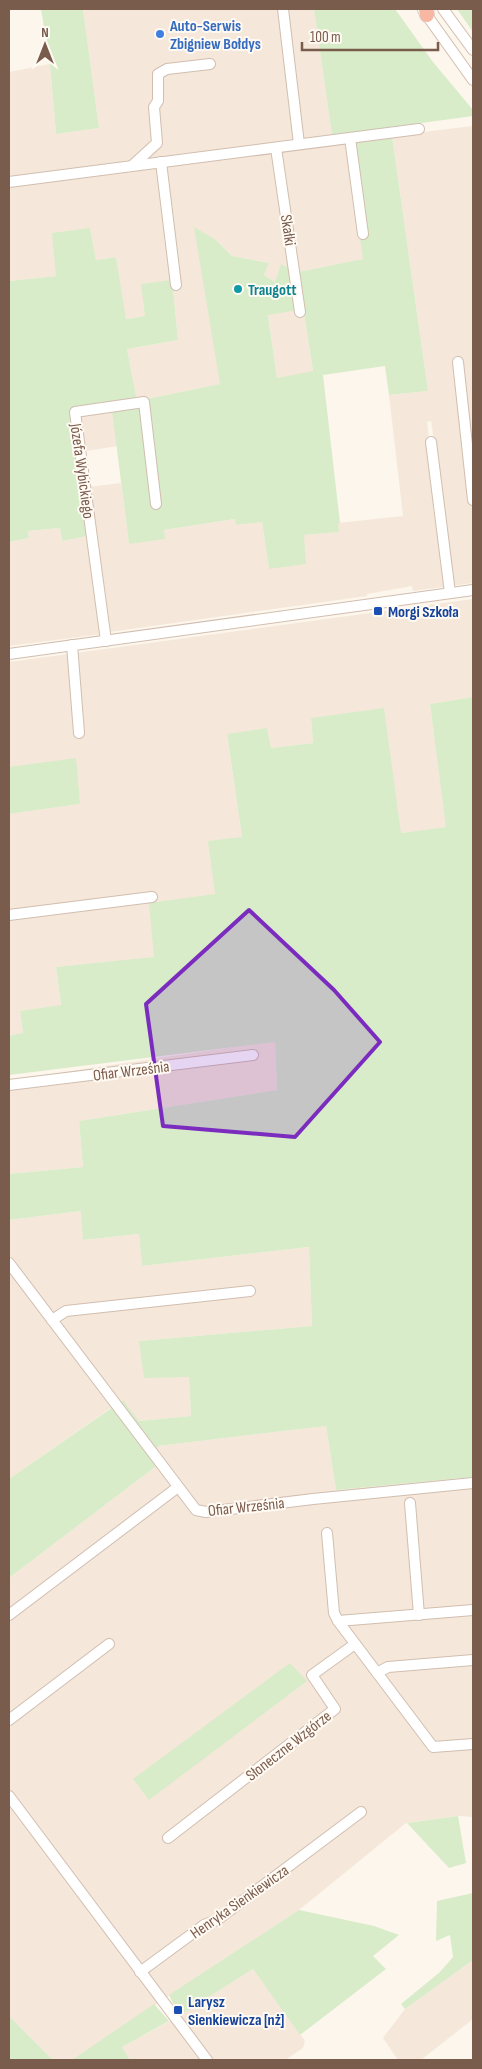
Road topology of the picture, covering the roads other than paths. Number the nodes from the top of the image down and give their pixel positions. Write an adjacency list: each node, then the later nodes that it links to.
1 (283, 9): 9 (street)
2 (443, 9): 4 (street)
3 (425, 11): 6 (street)
4 (473, 50)
5 (210, 64): 12 (street)
6 (473, 80)
7 (419, 129): 8 (street)
8 (350, 138): 9 (street); 14 (street)
9 (299, 144): 10 (street)
10 (276, 148): 11 (street); 16 (street, Skałki)
11 (161, 162): 12 (street); 15 (street)
12 (133, 166): 13 (street)
13 (9, 182)
14 (363, 234)
15 (176, 285)
16 (300, 312)
17 (458, 362): 19 (street)
18 (431, 442): 22 (street)
19 (473, 500)
20 (156, 504): 23 (street, Józefa Wybickiego)
21 (473, 590): 22 (street)
22 (450, 593): 23 (street)
23 (106, 640): 24 (street)
24 (72, 645): 25 (street); 26 (street)
25 (9, 654)
26 (80, 733)
27 (152, 897): 28 (street)
28 (9, 915)
29 (253, 1055): 30 (street, Ofiar Września)
30 (9, 1085)
31 (9, 1263): 33 (street, Ofiar Września)
32 (250, 1291): 33 (street)
33 (52, 1320): 35 (street, Ofiar Września)
34 (473, 1483): 35 (street, Ofiar Września)
35 (178, 1487): 40 (street)
36 (410, 1503): 39 (street)
37 (327, 1533): 41 (street)
38 (473, 1610): 39 (street)
39 (419, 1614): 41 (street)
40 (9, 1615)
41 (338, 1622): 43 (street)
42 (109, 1644): 46 (street)
43 (356, 1644): 45 (street); 50 (street, Słoneczne Wzgórze)
44 (473, 1660): 45 (street)
45 (377, 1673): 47 (street)
46 (9, 1720)
47 (473, 1744)
48 (9, 1796): 51 (street)
49 (361, 1812): 51 (street, Henryka Sienkiewicza)
50 (168, 1838)
51 (140, 1972): 52 (street)
52 (207, 2060)

